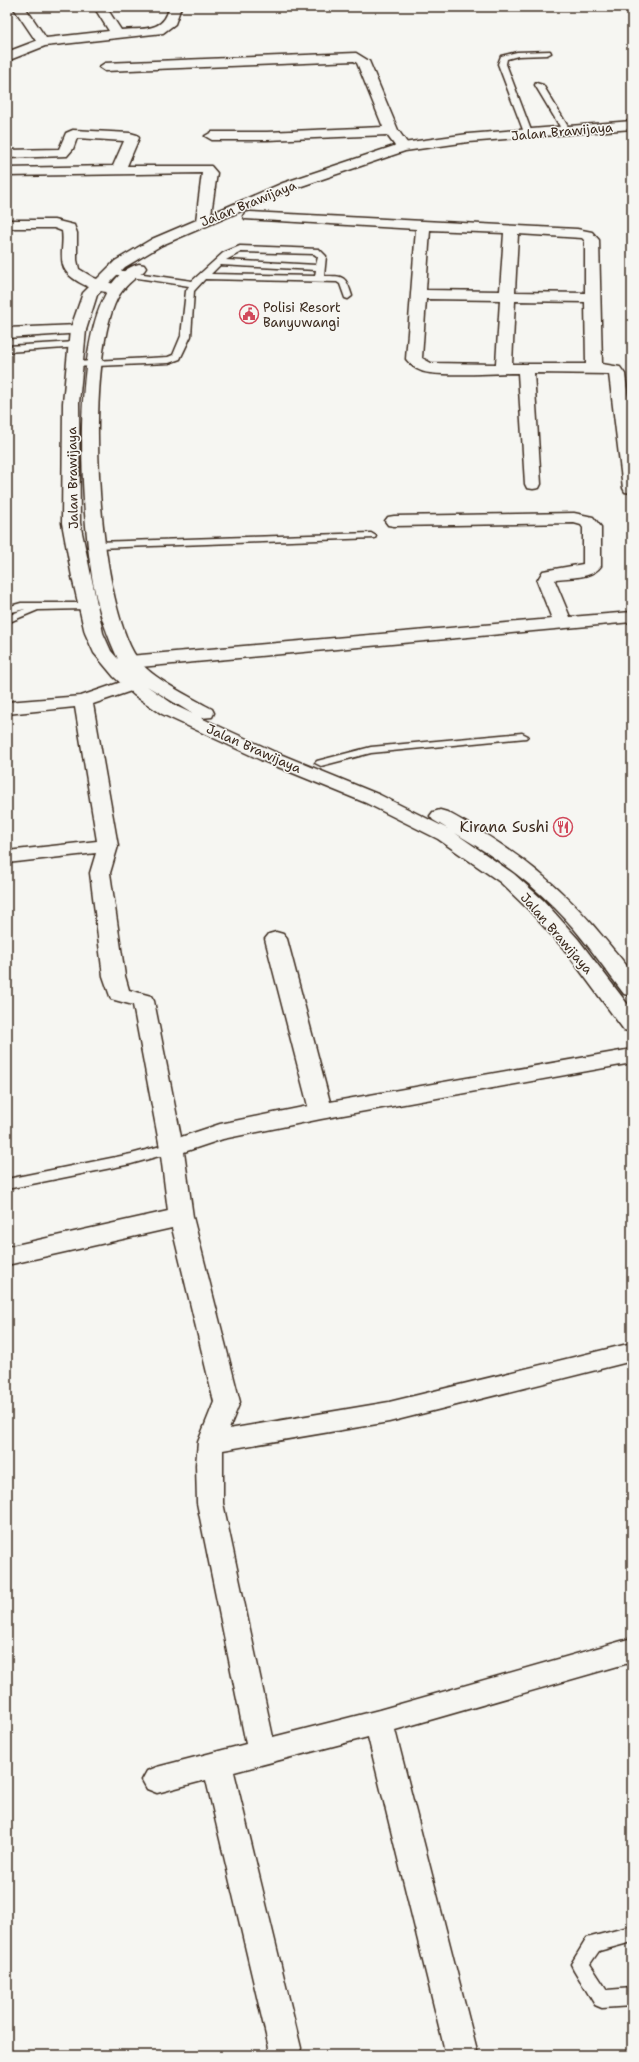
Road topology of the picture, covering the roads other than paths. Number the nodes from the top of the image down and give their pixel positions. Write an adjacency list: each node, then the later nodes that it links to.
1 (18, 7): 5 (main road)
2 (100, 7): 4 (main road)
3 (175, 7): 4 (main road)
4 (117, 34): 5 (main road)
5 (43, 42): 7 (main road)
6 (547, 53): 14 (lane)
7 (7, 57)
8 (105, 67): 12 (main road)
9 (539, 85): 11 (lane)
10 (632, 125): 11 (main road, Jalan Brawijaya)
11 (566, 130): 14 (main road, Jalan Brawijaya)
12 (391, 131): 15 (main road); 16 (main road)
13 (632, 132): 20 (main road, Jalan Brawijaya)
14 (528, 133): 16 (main road, Jalan Brawijaya)
15 (212, 136)
16 (403, 148): 21 (main road, Jalan Brawijaya)
17 (7, 154): 18 (main road)
18 (118, 170): 19 (main road); 21 (main road)
19 (7, 172)
20 (250, 216): 23 (main road); 28 (main road, Jalan Brawijaya)
21 (203, 221): 27 (main road, Jalan Brawijaya)
22 (7, 224): 31 (main road)
23 (423, 225): 24 (main road); 34 (main road)
24 (511, 229): 36 (main road); 37 (main road)
25 (217, 262): 26 (lane); 26 (lane); 29 (lane)
26 (320, 268): 30 (lane)
27 (112, 271): 28 (lane); 31 (main road, Jalan Brawijaya)
28 (131, 274): 32 (lane); 33 (main road, Jalan Brawijaya)
29 (204, 276): 30 (lane); 32 (lane)
30 (319, 278): 35 (lane)
31 (98, 284): 33 (main road); 39 (main road, Jalan Brawijaya)
32 (194, 284): 41 (lane)
33 (115, 289): 41 (main road, Jalan Brawijaya)
34 (418, 294): 36 (main road); 43 (main road)
35 (348, 296)
36 (508, 296): 37 (main road); 43 (main road)
37 (593, 298): 45 (main road)
38 (7, 333): 39 (main road)
39 (77, 338): 40 (lane); 42 (main road, Jalan Brawijaya)
40 (7, 349)
41 (95, 364): 42 (lane); 50 (main road, Jalan Brawijaya)
42 (75, 365): 51 (main road, Jalan Brawijaya)
43 (504, 368): 44 (main road)
44 (526, 368): 45 (main road); 46 (main road)
45 (594, 369): 47 (main road)
46 (533, 484)
47 (632, 488)
48 (394, 521): 56 (main road)
49 (371, 536): 50 (lane)
50 (97, 545): 57 (main road, Jalan Brawijaya)
51 (86, 606): 52 (lane); 58 (main road, Jalan Brawijaya)
52 (38, 607): 53 (lane); 55 (lane)
53 (7, 610)
54 (632, 617): 56 (main road)
55 (7, 620)
56 (563, 623): 57 (main road)
57 (129, 662): 62 (main road, Jalan Brawijaya)
58 (133, 684): 59 (main road); 67 (main road, Jalan Brawijaya)
59 (83, 702): 60 (main road); 63 (main road)
60 (7, 708)
61 (522, 736): 62 (lane)
62 (321, 763): 66 (main road, Jalan Brawijaya)
63 (108, 846): 64 (main road); 70 (main road)
64 (7, 857)
65 (276, 938): 69 (main road)
66 (632, 989)
67 (632, 1025)
68 (632, 1056): 69 (main road)
69 (321, 1111): 70 (main road)
70 (172, 1148): 71 (lane); 72 (main road)
71 (7, 1184)
72 (181, 1217): 73 (main road); 75 (main road)
73 (7, 1256)
74 (632, 1352): 75 (main road)
75 (212, 1442): 78 (main road)
76 (632, 1650): 77 (main road)
77 (379, 1722): 78 (main road); 84 (main road)
78 (262, 1753): 79 (main road)
79 (217, 1764): 80 (main road); 83 (main road)
80 (157, 1780)
81 (632, 1934): 82 (lane)
82 (632, 1997)
83 (283, 2055)
84 (462, 2055)

